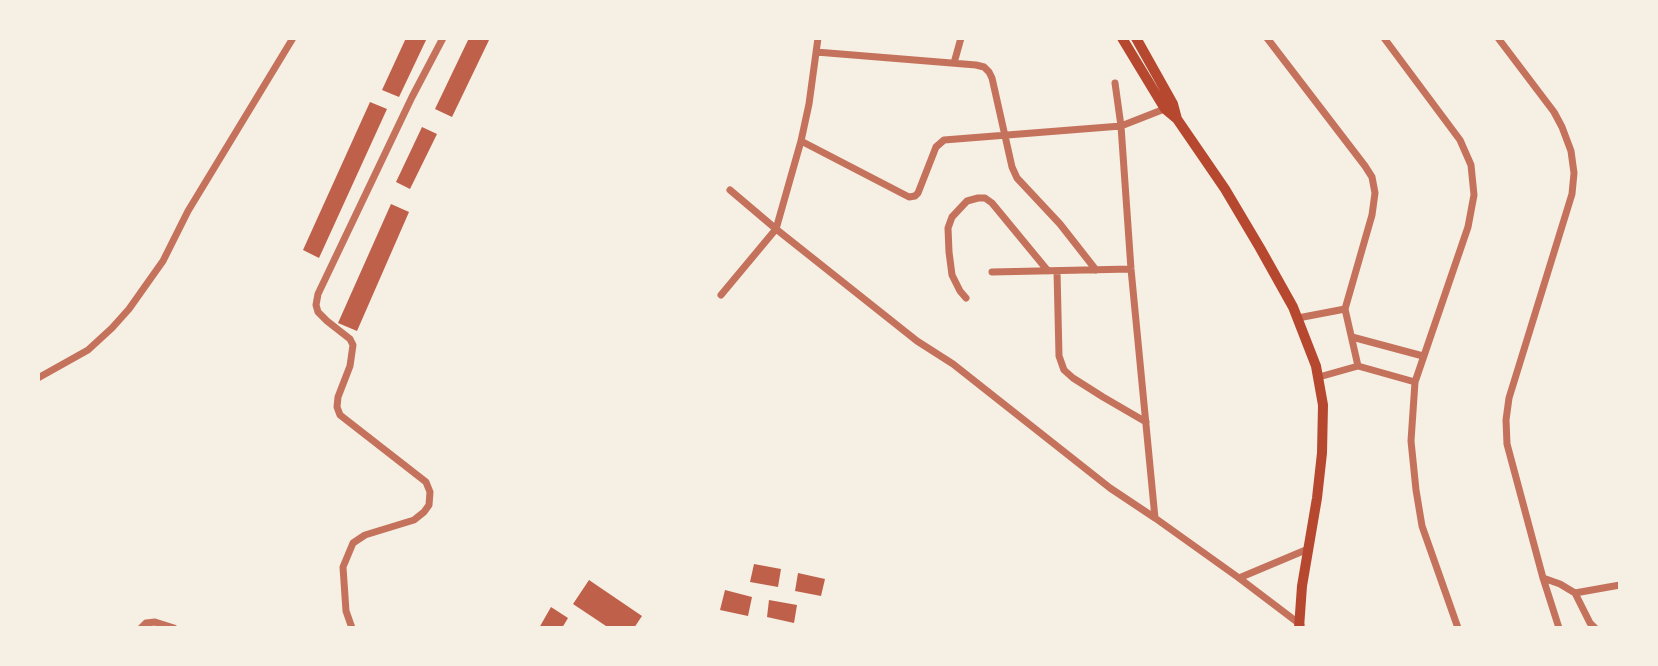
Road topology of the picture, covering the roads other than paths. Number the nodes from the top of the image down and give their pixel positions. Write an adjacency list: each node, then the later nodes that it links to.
1 (293, 38): 32 (street)
2 (443, 38): 44 (street)
3 (818, 38): 10 (street)
4 (961, 38): 11 (street)
5 (1122, 38): 13 (main road)
6 (1136, 38): 13 (main road)
7 (1267, 38): 26 (street)
8 (1384, 38): 29 (street)
9 (1498, 38): 38 (street)
10 (816, 52): 11 (street); 16 (street)
11 (954, 63): 15 (street)
12 (1115, 83): 14 (street)
13 (1169, 106): 14 (street); 27 (main road)
14 (1121, 127): 15 (street); 19 (street)
15 (1005, 135): 16 (street); 20 (street)
16 (801, 141): 18 (street)
17 (730, 190): 18 (street)
18 (776, 229): 24 (street); 35 (street)
19 (1131, 269): 20 (street); 34 (street)
20 (1096, 270): 22 (street)
21 (1048, 271): 22 (street); 23 (street); 25 (street)
22 (1057, 271): 34 (street)
23 (992, 272)
24 (722, 295)
25 (966, 298)
26 (1345, 309): 27 (street); 28 (street)
27 (1298, 318): 31 (main road)
28 (1352, 337): 29 (street); 30 (street)
29 (1423, 356): 33 (street)
30 (1358, 366): 31 (street); 33 (street)
31 (1318, 377): 36 (main road)
32 (38, 378)
33 (1415, 382): 45 (street)
34 (1146, 422): 35 (street)
35 (1155, 517): 37 (street)
36 (1308, 549): 37 (street); 41 (main road)
37 (1239, 578): 41 (street)
38 (1543, 578): 40 (street); 46 (street)
39 (1619, 585): 40 (street)
40 (1576, 593): 47 (street)
41 (1301, 626)
42 (141, 628): 43 (street)
43 (174, 628)
44 (352, 628)
45 (1458, 628)
46 (1559, 628)
47 (1595, 628)

